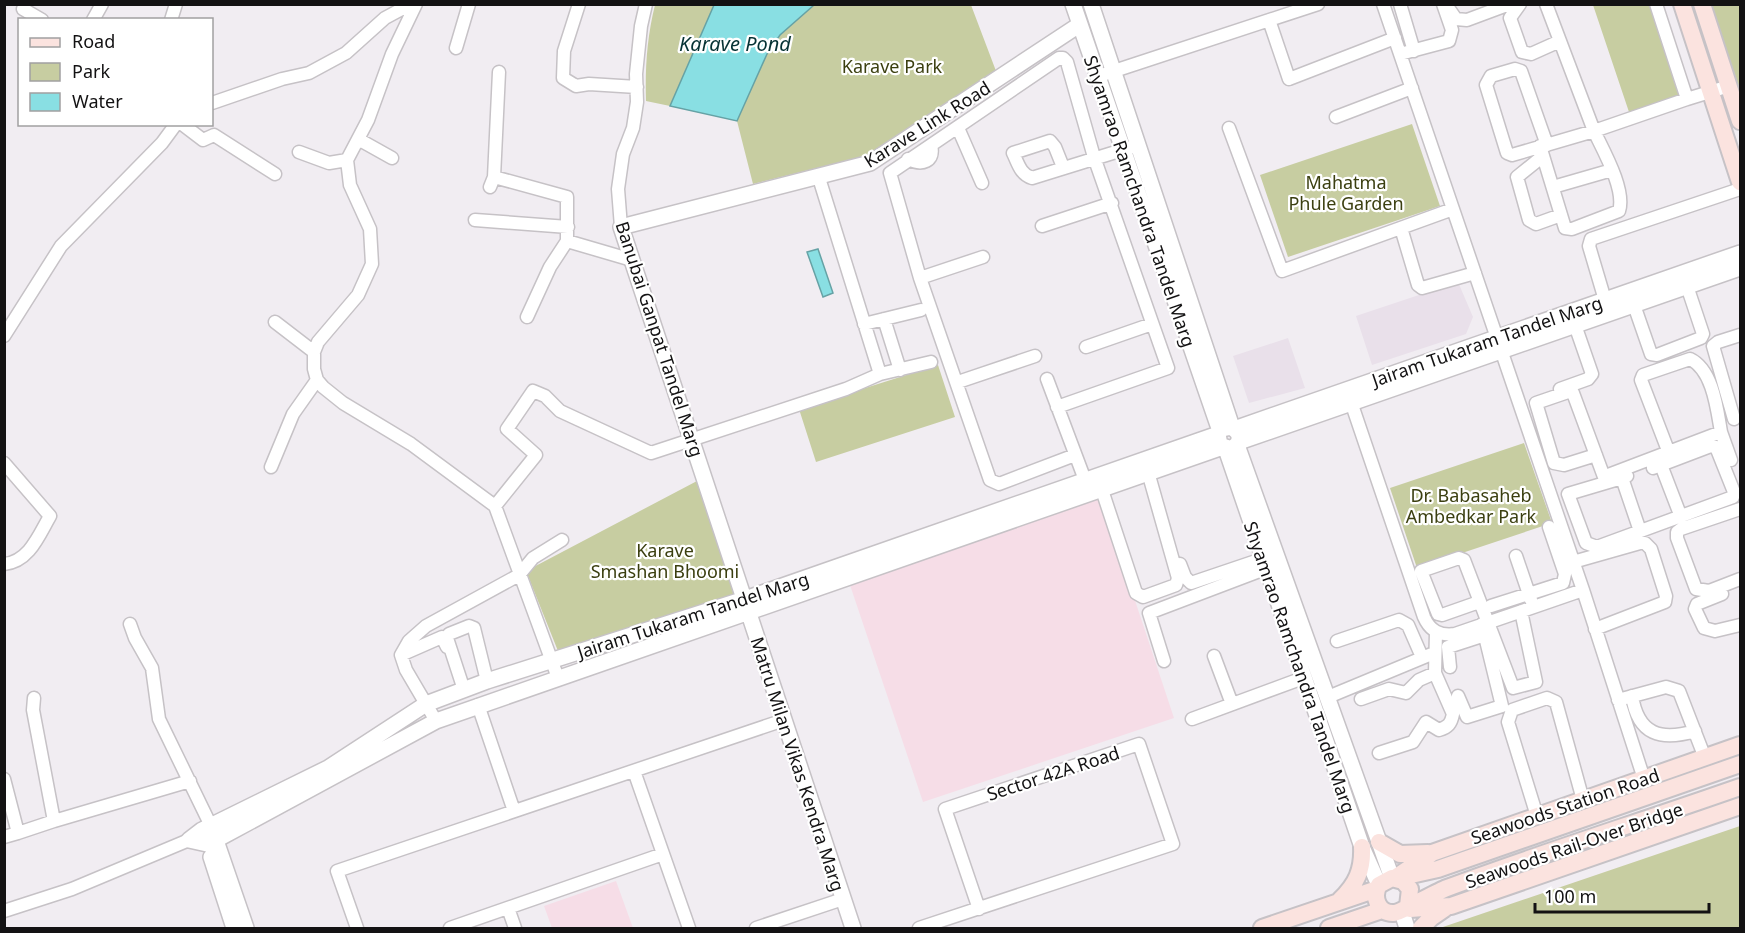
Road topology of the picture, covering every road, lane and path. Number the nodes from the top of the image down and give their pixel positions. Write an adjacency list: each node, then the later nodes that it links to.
1 (102, 4): 22 (street)
2 (411, 4): 38 (street)
3 (416, 4): 46 (street)
4 (469, 4): 27 (street)
5 (579, 4): 34 (street)
6 (646, 4): 34 (street, Banubai Ganpat Tandel Marg)
7 (1072, 4): 24 (street, Shyamrao Ramchandra Tandel Marg)
8 (1091, 4): 30 (street, Shyamrao Ramchandra Tandel Marg)
9 (1317, 4): 23 (street)
10 (1383, 4): 25 (street)
11 (1400, 4): 28 (street)
12 (1443, 4): 28 (street)
13 (1448, 4): 14 (street)
14 (1510, 4)
15 (1520, 4): 26 (street)
16 (1546, 4): 26 (street)
17 (1656, 4): 37 (street)
18 (1682, 4): 36 (main road)
19 (1702, 4): 33 (main road)
20 (23, 9): 21 (street)
21 (39, 18)
22 (94, 18)
23 (1269, 20): 25 (street); 30 (street)
24 (1079, 25): 32 (street, Shyamrao Ramchandra Tandel Marg); 57 (street, Karave Link Road)
25 (1395, 38): 29 (street)
26 (1560, 41): 45 (street)
27 (456, 48)
28 (1414, 51): 29 (street)
29 (1400, 54): 35 (street)
30 (1114, 71): 32 (street); 47 (street, Shyamrao Ramchandra Tandel Marg)
31 (499, 72): 67 (street)
32 (1097, 77): 49 (street, Shyamrao Ramchandra Tandel Marg)
33 (1729, 86): 36 (street); 40 (main road)
34 (637, 87): 68 (street, Banubai Ganpat Tandel Marg)
35 (1412, 88): 39 (street); 63 (street)
36 (1712, 91): 37 (street); 58 (main road)
37 (1688, 99): 45 (street)
38 (213, 103)
39 (1336, 117)
40 (1740, 121)
41 (175, 126): 88 (street)
42 (185, 126): 56 (street)
43 (958, 128): 51 (street); 59 (street); 76 (street)
44 (1229, 128): 69 (street)
45 (1594, 130): 48 (street); 55 (street)
46 (358, 139): 52 (street); 53 (street)
47 (1138, 144): 49 (street); 106 (street, Shyamrao Ramchandra Tandel Marg)
48 (1544, 149): 48 (street); 60 (street); 64 (street)
49 (1121, 150): 51 (street); 106 (street, Shyamrao Ramchandra Tandel Marg)
50 (299, 152): 53 (street)
51 (1094, 157): 54 (street); 62 (street)
52 (392, 158)
53 (347, 160): 91 (street)
54 (1063, 167)
55 (1612, 170): 60 (street); 64 (street)
56 (275, 174)
57 (819, 178): 68 (street, Karave Link Road); 84 (street)
58 (1740, 182)
59 (982, 183)
60 (1552, 187): 64 (street)
61 (1740, 189): 78 (street)
62 (1112, 203): 66 (street); 85 (street)
63 (1453, 209): 69 (street); 75 (street)
64 (1561, 215)
65 (475, 220): 67 (street)
66 (1042, 226)
67 (568, 227): 70 (street)
68 (621, 227): 73 (street, Banubai Ganpat Tandel Marg)
69 (1401, 228): 75 (street)
70 (567, 241): 73 (street); 81 (street)
71 (1740, 253): 78 (street, Jairam Tukaram Tandel Marg)
72 (983, 257): 76 (street)
73 (632, 260): 107 (street, Banubai Ganpat Tandel Marg)
74 (1740, 268): 77 (street, Jairam Tukaram Tandel Marg)
75 (1475, 273): 89 (street)
76 (920, 278): 98 (street)
77 (1687, 286): 79 (street, Jairam Tukaram Tandel Marg); 79 (street)
78 (1605, 300): 89 (street, Jairam Tukaram Tandel Marg)
79 (1634, 305): 86 (street, Jairam Tukaram Tandel Marg)
80 (921, 310): 82 (street)
81 (526, 317)
82 (884, 319): 84 (street); 94 (street)
83 (275, 322): 91 (street)
84 (864, 324): 95 (street)
85 (1152, 324): 90 (street); 101 (street)
86 (1575, 326): 89 (street, Jairam Tukaram Tandel Marg); 100 (street)
87 (1740, 335): 102 (street)
88 (4, 336)
89 (1499, 344): 99 (street, Jairam Tukaram Tandel Marg); 100 (street)
90 (1086, 347)
91 (314, 352): 97 (street)
92 (1035, 356): 98 (street)
93 (931, 362): 94 (street)
94 (900, 369): 95 (street)
95 (880, 374): 107 (street)
96 (1047, 379): 101 (street)
97 (317, 380): 113 (street); 121 (street)
98 (958, 382): 109 (street)
99 (1349, 396): 106 (street, Jairam Tukaram Tandel Marg); 132 (street)
100 (1520, 404): 105 (street)
101 (1058, 407): 109 (street)
102 (1719, 417): 104 (street); 108 (street)
103 (1543, 429): 105 (street); 110 (street); 110 (street)
104 (1721, 432): 108 (street); 119 (street)
105 (1530, 434): 120 (street)
106 (1229, 438): 115 (street, Jairam Tukaram Tandel Marg); 118 (street, Jairam Tukaram Tandel Marg); 131 (street, Shyamrao Ramchandra Tandel Marg); 160 (street, Shyamrao Ramchandra Tandel Marg)
107 (692, 439): 121 (street); 139 (street, Banubai Ganpat Tandel Marg)
108 (1669, 453): 114 (street)
109 (1075, 454): 118 (street)
110 (1596, 455): 116 (street)
111 (4, 463): 130 (street)
112 (1661, 465): 114 (street); 123 (street); 123 (street)
113 (271, 467)
114 (1642, 468): 116 (street); 117 (street)
115 (1149, 472): 118 (street, Jairam Tukaram Tandel Marg); 118 (street); 131 (street)
116 (1604, 477): 120 (street)
117 (1622, 478): 125 (street); 125 (street)
118 (1092, 486): 139 (street, Jairam Tukaram Tandel Marg)
119 (1740, 490)
120 (1550, 495): 129 (street)
121 (495, 506): 133 (street)
122 (1740, 509): 134 (street)
123 (1681, 517): 125 (street)
124 (1549, 527): 137 (street)
125 (1640, 531)
126 (562, 540): 133 (street)
127 (1471, 555): 138 (street)
128 (1516, 556): 137 (street)
129 (1573, 562): 136 (street); 144 (street)
130 (4, 564)
131 (1263, 564): 151 (street); 155 (street, Shyamrao Ramchandra Tandel Marg)
132 (1415, 573): 138 (street); 138 (street); 145 (street)
133 (519, 574): 147 (street); 150 (street)
134 (1740, 579)
135 (1740, 588): 143 (street)
136 (1583, 590): 140 (street); 144 (street)
137 (1529, 594): 138 (street); 140 (street)
138 (1485, 604): 142 (street)
139 (746, 606): 150 (street, Jairam Tukaram Tandel Marg); 154 (street, Jairam Tukaram Tandel Marg); 168 (street, Matru Milan Vikas Kendra Marg)
140 (1527, 609): 142 (street); 142 (street)
141 (130, 624): 178 (street)
142 (1488, 625): 145 (street); 152 (street); 158 (street)
143 (1740, 625)
144 (1595, 629): 163 (street)
145 (1436, 632): 148 (street)
146 (1337, 641): 148 (street)
147 (401, 655): 157 (street); 164 (street)
148 (1428, 655): 153 (street); 160 (street)
149 (1214, 656): 165 (street)
150 (553, 661): 154 (street); 156 (street, Jairam Tukaram Tandel Marg)
151 (1164, 661)
152 (1450, 667)
153 (1435, 673): 162 (street); 172 (street)
154 (558, 678): 166 (street, Jairam Tukaram Tandel Marg)
155 (1303, 678): 165 (street); 190 (street, Shyamrao Ramchandra Tandel Marg)
156 (487, 681): 157 (street, Jairam Tukaram Tandel Marg); 157 (street)
157 (463, 690): 164 (street, Jairam Tukaram Tandel Marg)
158 (1458, 696)
159 (1632, 696): 163 (street); 170 (street); 170 (street)
160 (1328, 697): 189 (street, Shyamrao Ramchandra Tandel Marg)
161 (34, 698): 184 (street)
162 (1361, 699)
163 (1618, 699): 177 (street)
164 (426, 704): 169 (street); 186 (street, Jairam Tukaram Tandel Marg)
165 (1232, 704): 167 (street)
166 (478, 705): 169 (street, Jairam Tukaram Tandel Marg); 182 (street)
167 (1192, 719)
168 (784, 720): 175 (street); 194 (street, Matru Milan Vikas Kendra Marg)
169 (436, 721): 186 (street, Jairam Tukaram Tandel Marg)
170 (1695, 731): 173 (street)
171 (1740, 745): 173 (main road, Seawoods Station Road)
172 (1379, 753)
173 (1705, 758): 177 (main road, Seawoods Station Road)
174 (1740, 764): 193 (main road, Seawoods Rail-Over Bridge)
175 (634, 771): 182 (street); 192 (street)
176 (4, 779): 185 (street)
177 (1644, 779): 180 (main road, Seawoods Station Road)
178 (190, 781): 184 (street); 186 (street)
179 (1740, 787): 199 (main road, Seawoods Rail-Over Bridge)
180 (1583, 800): 183 (main road, Seawoods Station Road); 183 (street)
181 (1740, 806): 196 (main road)
182 (514, 811): 204 (street)
183 (1537, 816): 191 (main road, Seawoods Station Road)
184 (54, 821): 185 (street)
185 (18, 833): 187 (street)
186 (209, 835): 188 (street); 202 (street); 203 (street)
187 (4, 837)
188 (189, 840): 201 (street)
189 (1379, 842): 191 (main road); 193 (street, Shyamrao Ramchandra Tandel Marg)
190 (1362, 847): 193 (street, Shyamrao Ramchandra Tandel Marg); 195 (main road)
191 (1432, 853): 193 (main road, Seawoods Station Road)
192 (663, 854): 197 (street); 207 (street)
193 (1388, 881): 195 (main road); 199 (main road); 200 (main road)
194 (843, 899): 208 (street); 209 (street, Matru Milan Vikas Kendra Marg)
195 (1338, 902): 211 (main road)
196 (1451, 906): 199 (main road); 214 (main road)
197 (508, 908): 205 (street); 206 (street)
198 (979, 909): 198 (street, Sector 42A Road); 210 (street, Sector 42A Road)
199 (1405, 909): 200 (main road); 213 (street)
200 (1382, 910): 212 (main road)
201 (4, 911)
202 (234, 928)
203 (246, 928)
204 (357, 928)
205 (450, 928)
206 (515, 928)
207 (689, 928)
208 (756, 928)
209 (853, 928)
210 (919, 928)
211 (1263, 928)
212 (1329, 928)
213 (1407, 928)
214 (1421, 928)

